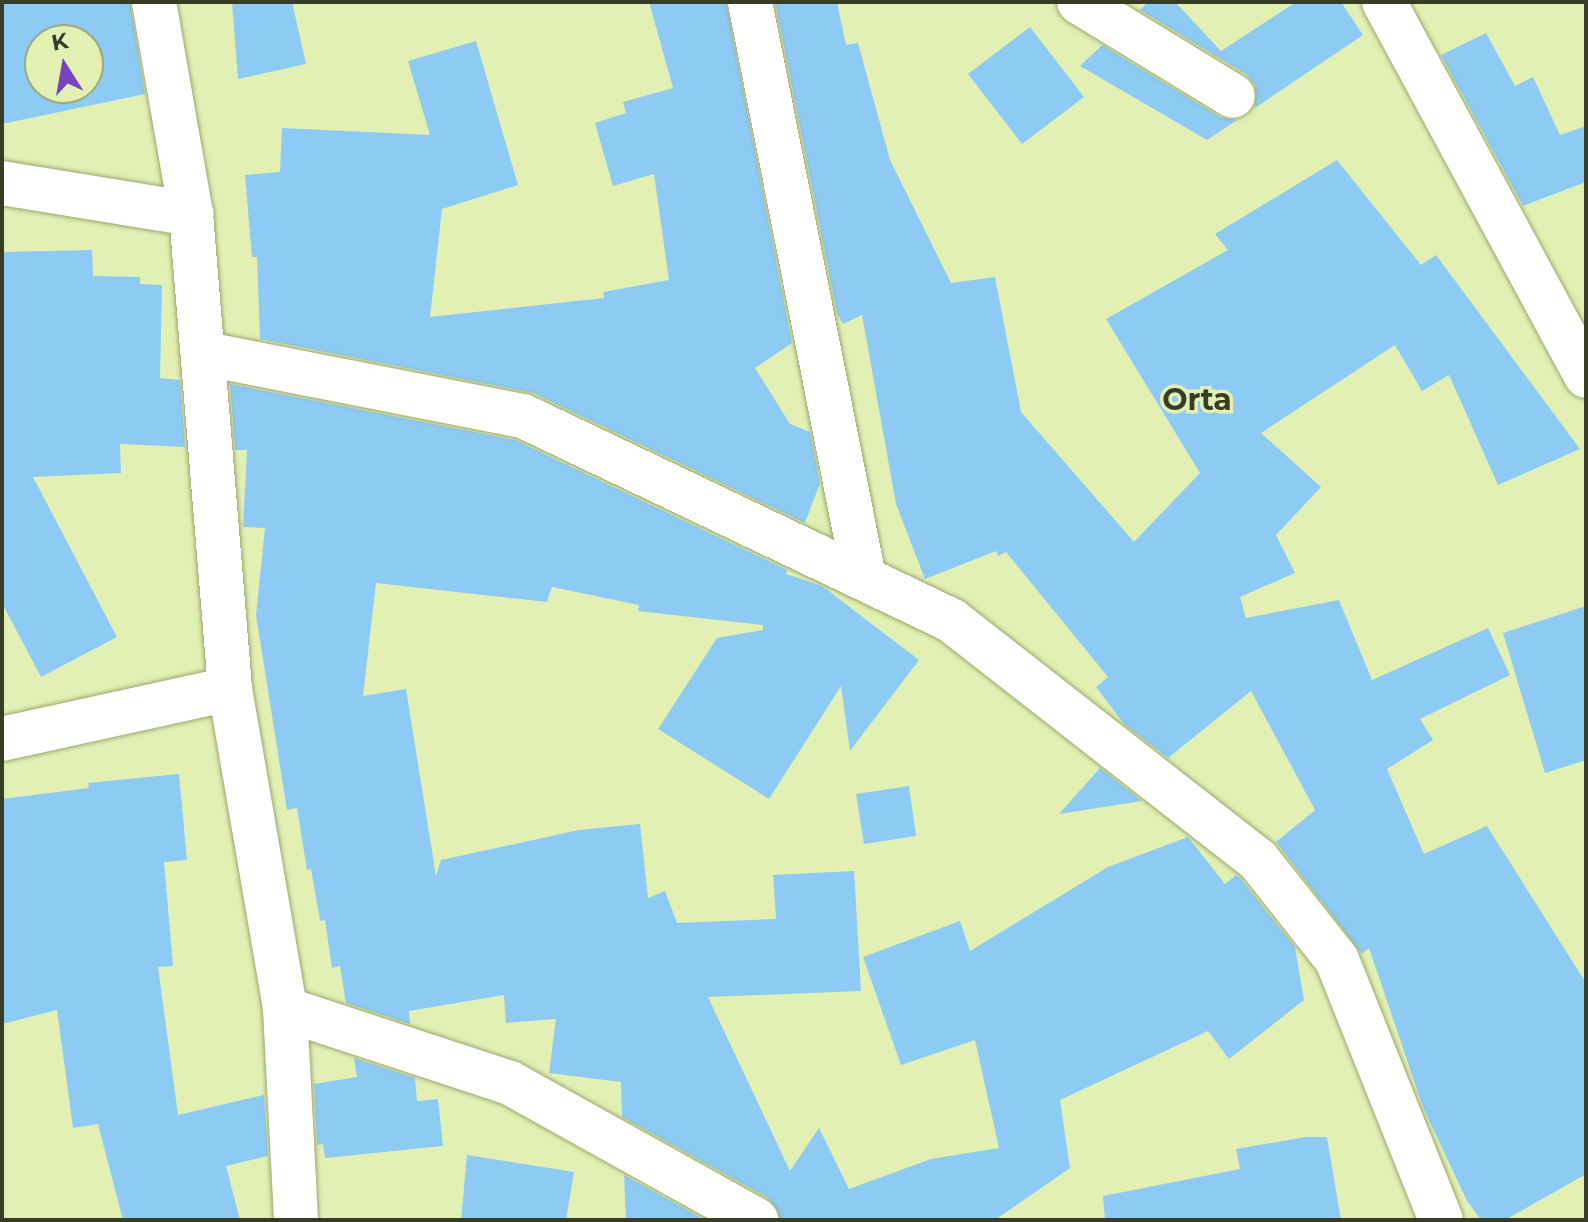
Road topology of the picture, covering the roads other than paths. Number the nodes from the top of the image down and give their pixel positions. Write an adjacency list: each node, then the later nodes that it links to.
1 (154, 2): 7 (street)
2 (750, 2): 10 (street)
3 (1079, 2): 5 (street)
4 (1384, 2): 9 (street)
5 (1233, 96)
6 (2, 183): 7 (street)
7 (191, 214): 8 (street)
8 (206, 354): 10 (street); 11 (street)
9 (1586, 376)
10 (864, 578): 16 (street)
11 (230, 689): 12 (street); 13 (street)
12 (2, 739)
13 (285, 1009): 14 (street); 15 (street)
14 (296, 1220)
15 (756, 1220)
16 (1441, 1220)

